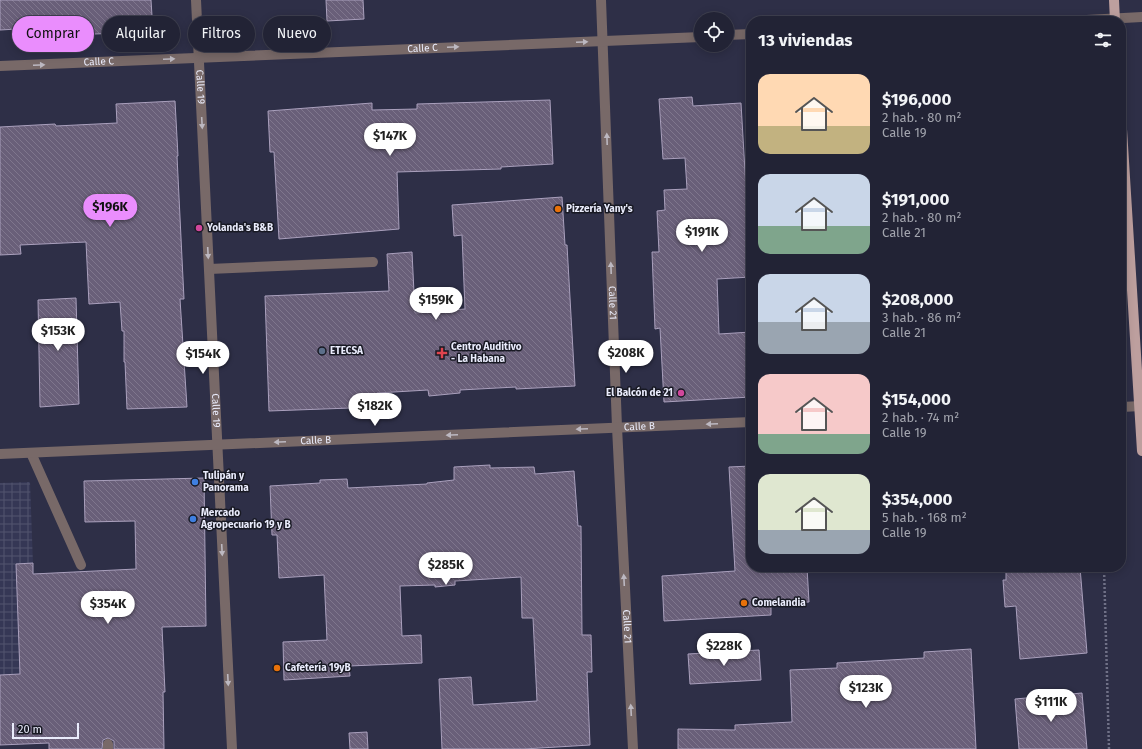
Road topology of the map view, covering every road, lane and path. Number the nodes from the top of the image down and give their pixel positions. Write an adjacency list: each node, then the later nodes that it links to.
1 (196, 0): 11 (street, Calle 19)
2 (601, 0): 10 (street, Calle 21)
3 (1114, 0): 4 (main road)
4 (1115, 16)
5 (1142, 17): 6 (street)
6 (1126, 19)
7 (746, 34): 8 (street)
8 (734, 35)
9 (694, 37): 10 (street, Calle C)
10 (604, 41): 11 (street, Calle C, one-way to 10); 19 (street, Calle 21, one-way to 10)
11 (199, 58): 12 (street, Calle C, one-way to 11); 15 (street, Calle 19, one-way to 15)
12 (0, 66)
13 (1126, 186): 16 (main road)
14 (373, 262): 15 (street)
15 (209, 269): 20 (street, Calle 19)
16 (1141, 406): 17 (street); 21 (main road)
17 (1126, 407)
18 (746, 422): 19 (street, Calle B, one-way to 19)
19 (616, 428): 20 (street, Calle B, one-way to 20); 27 (street, Calle 21, one-way to 19)
20 (217, 445): 22 (street, Calle B); 26 (street, Calle 19, one-way to 26)
21 (1142, 451)
22 (31, 453): 23 (street, Calle B); 24 (street)
23 (0, 454)
24 (81, 565)
25 (1104, 572): 28 (path)
26 (232, 749)
27 (633, 749)
28 (1109, 749)

